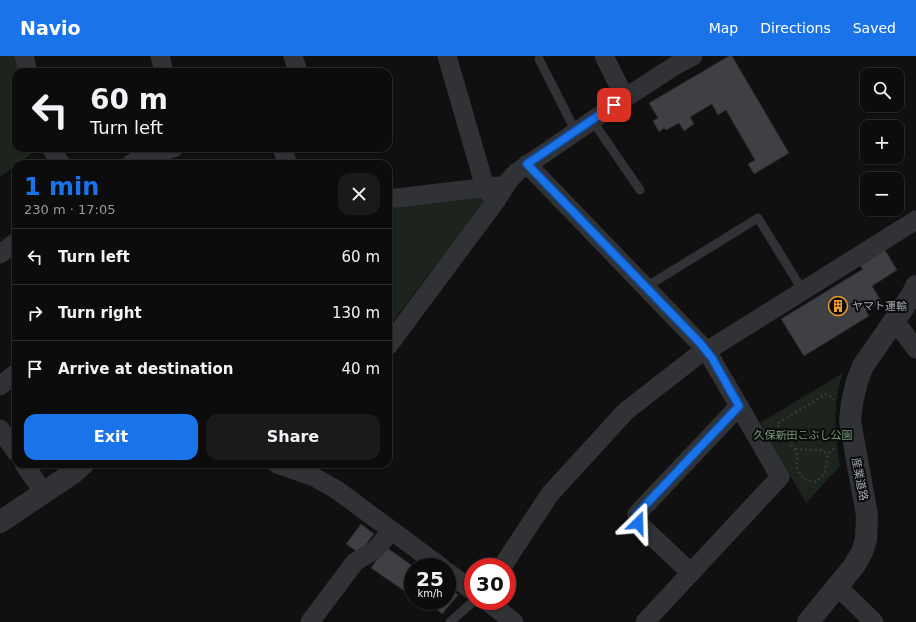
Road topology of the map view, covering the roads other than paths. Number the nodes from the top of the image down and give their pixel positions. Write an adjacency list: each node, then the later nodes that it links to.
1 (24, 56): 9 (street)
2 (160, 56): 10 (street)
3 (293, 56): 11 (street)
4 (447, 56): 19 (street)
5 (604, 56): 12 (street)
6 (693, 56): 8 (street)
7 (539, 59): 14 (lane)
8 (674, 60): 12 (street)
9 (27, 68)
10 (163, 68)
11 (297, 68)
12 (625, 98): 13 (street)
13 (592, 120): 14 (street); 18 (lane)
14 (576, 132): 17 (street)
15 (160, 152): 16 (street)
16 (138, 160)
17 (527, 164): 19 (street); 25 (street)
18 (640, 190)
19 (490, 195): 20 (street); 28 (street)
20 (392, 199)
21 (916, 220): 26 (street)
22 (12, 245): 23 (street)
23 (0, 254)
24 (916, 286): 27 (street, 産業道路)
25 (646, 287): 26 (lane); 30 (street)
26 (803, 291): 30 (street)
27 (895, 321): 29 (street); 45 (street, 産業道路)
28 (392, 340)
29 (916, 349)
30 (706, 351): 33 (street); 43 (street)
31 (12, 376): 32 (street)
32 (0, 386)
33 (739, 406): 44 (street); 44 (street)
34 (0, 429): 35 (street)
35 (12, 446)
36 (27, 468): 39 (street)
37 (79, 468): 39 (street)
38 (307, 469): 41 (street)
39 (44, 493): 40 (street)
40 (0, 522)
41 (391, 531): 42 (street); 48 (street)
42 (428, 558)
43 (508, 558)
44 (691, 573): 51 (street)
45 (838, 587): 52 (street, 産業道路); 53 (street)
46 (464, 610): 49 (lane)
47 (499, 610): 50 (street)
48 (310, 622)
49 (450, 622)
50 (514, 622)
51 (645, 622)
52 (808, 622)
53 (874, 622)

